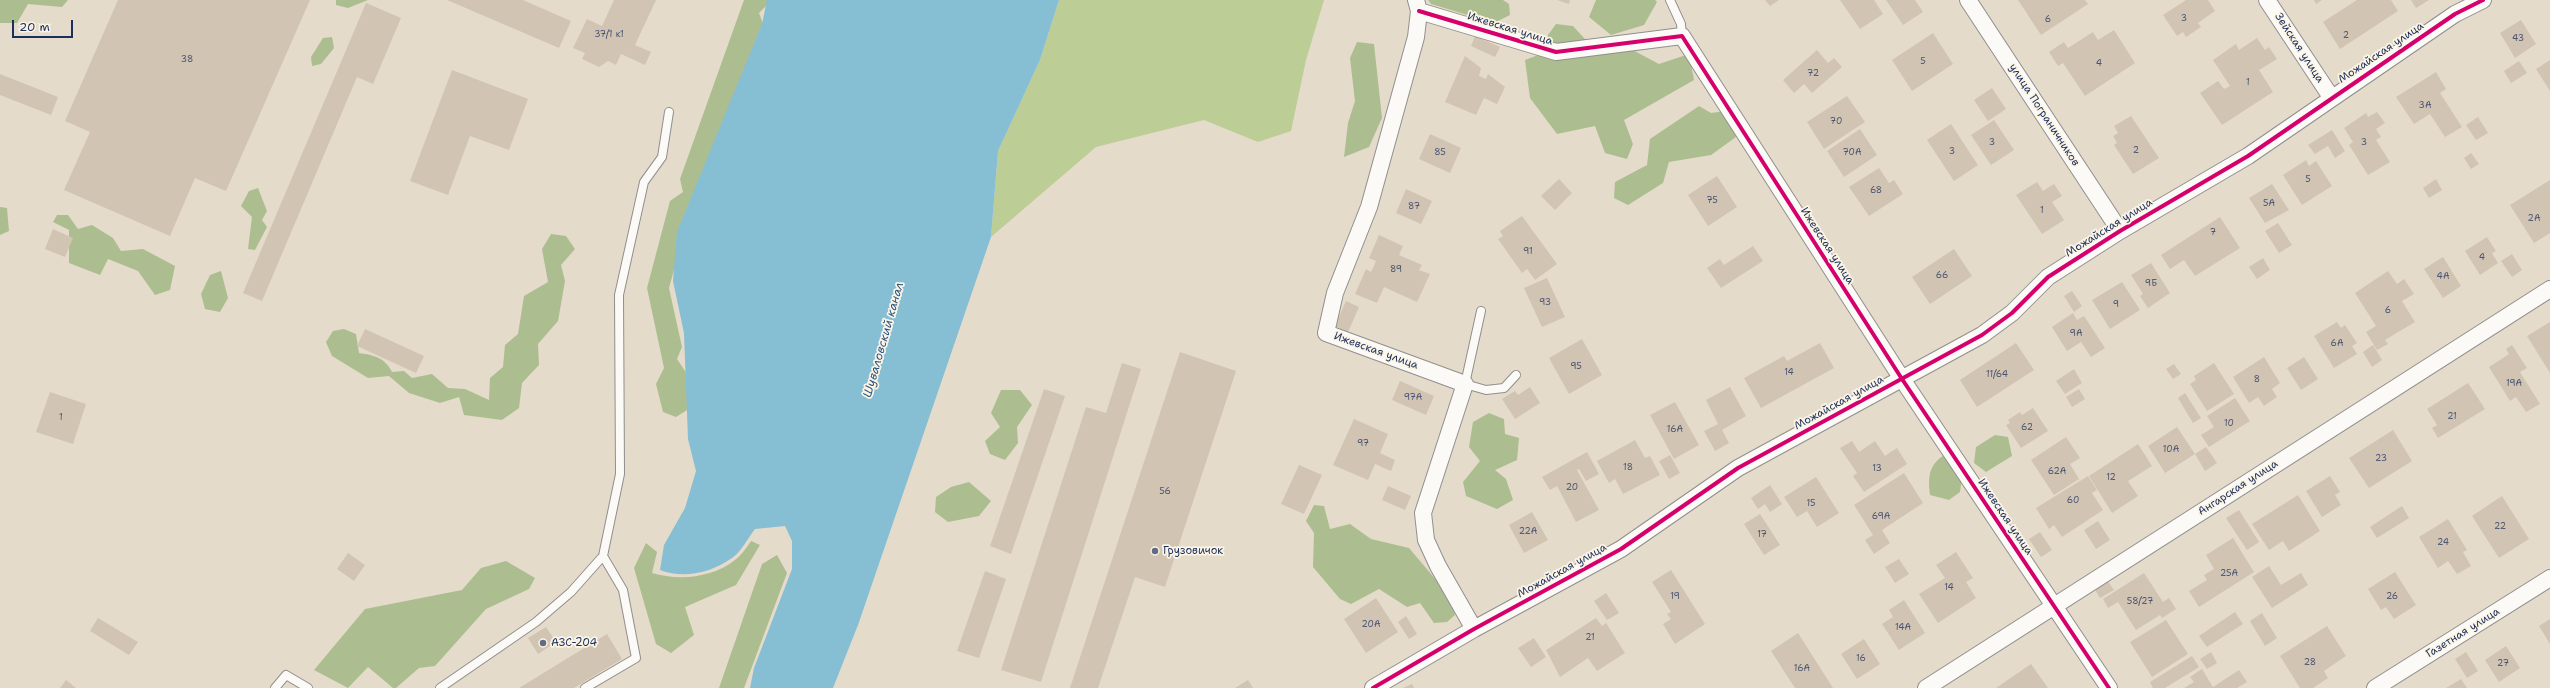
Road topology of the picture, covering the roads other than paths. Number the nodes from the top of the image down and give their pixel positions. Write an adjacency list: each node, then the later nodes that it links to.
1 (1670, 0): 6 (lane)
2 (1968, 0): 9 (street, улица Пограничников)
3 (2267, 0): 7 (street, Зейская улица)
4 (2482, 0): 7 (street, Можайская улица)
5 (1418, 5): 6 (street, Ижевская улица); 14 (street, Ижевская улица)
6 (1682, 36): 13 (street, Ижевская улица)
7 (2331, 97): 9 (street, Можайская улица)
8 (669, 112): 15 (lane)
9 (2120, 231): 13 (street, Можайская улица)
10 (2550, 289): 17 (street, Ангарская улица)
11 (1481, 311): 14 (lane)
12 (1516, 375): 14 (lane)
13 (1902, 379): 17 (street, Ижевская улица); 18 (street, Можайская улица)
14 (1465, 384): 18 (street)
15 (603, 556): 21 (lane); 22 (lane)
16 (2550, 578): 26 (street, Газетная улица)
17 (2054, 606): 24 (street, Ангарская улица); 25 (street, Ижевская улица)
18 (1474, 629): 23 (street, Можайская улица)
19 (275, 688): 20 (lane)
20 (308, 688)
21 (440, 688)
22 (585, 688)
23 (1373, 688)
24 (1926, 688)
25 (2109, 688)
26 (2375, 688)

